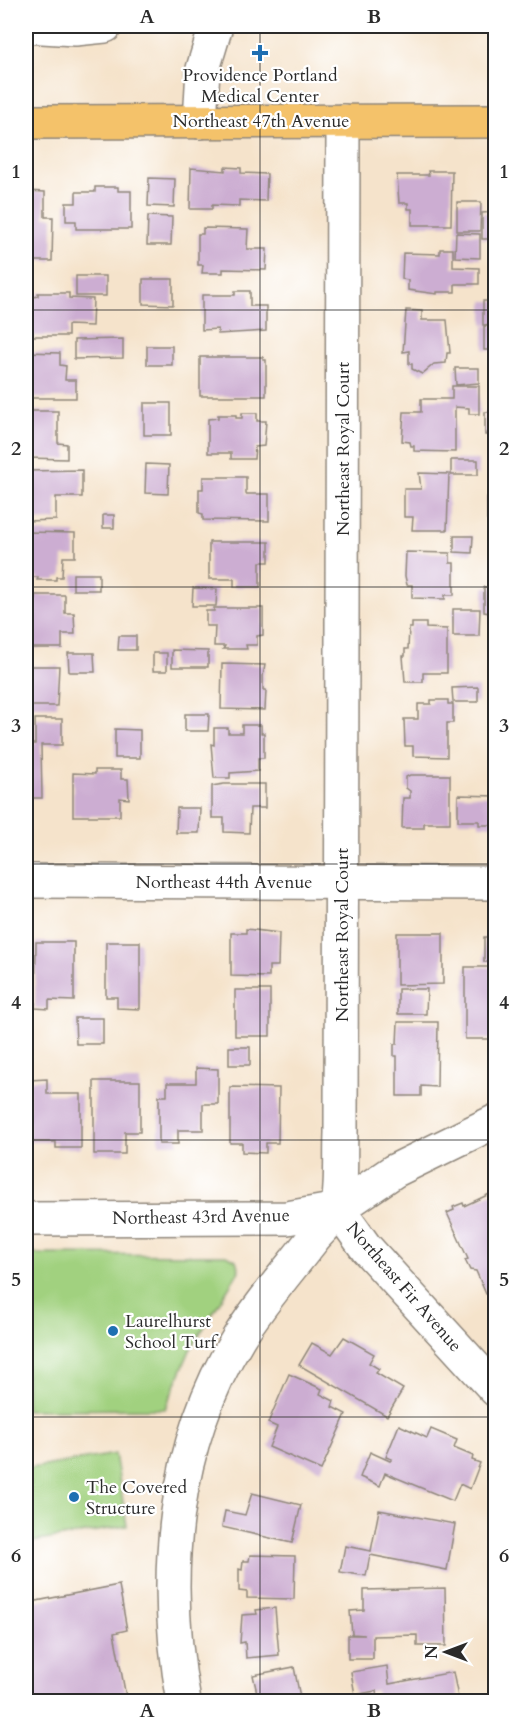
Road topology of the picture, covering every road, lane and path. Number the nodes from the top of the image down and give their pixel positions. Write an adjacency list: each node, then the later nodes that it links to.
1 (26, 26): 2 (street)
2 (105, 26)
3 (216, 26): 6 (street)
4 (343, 121): 6 (main road, Northeast 47th Avenue); 7 (main road, Northeast 47th Avenue); 9 (street, Northeast Royal Court)
5 (26, 122): 6 (main road, Northeast 47th Avenue)
6 (200, 122)
7 (495, 122)
8 (26, 881): 9 (street, Northeast 44th Avenue)
9 (342, 883): 10 (street, Northeast 44th Avenue); 12 (street, Northeast Royal Court)
10 (495, 883)
11 (495, 1120): 12 (street, Northeast 43rd Avenue)
12 (338, 1209): 13 (street, Northeast 43rd Avenue); 14 (street, Northeast Fir Avenue); 15 (street)
13 (26, 1219)
14 (495, 1390)
15 (184, 1701)

